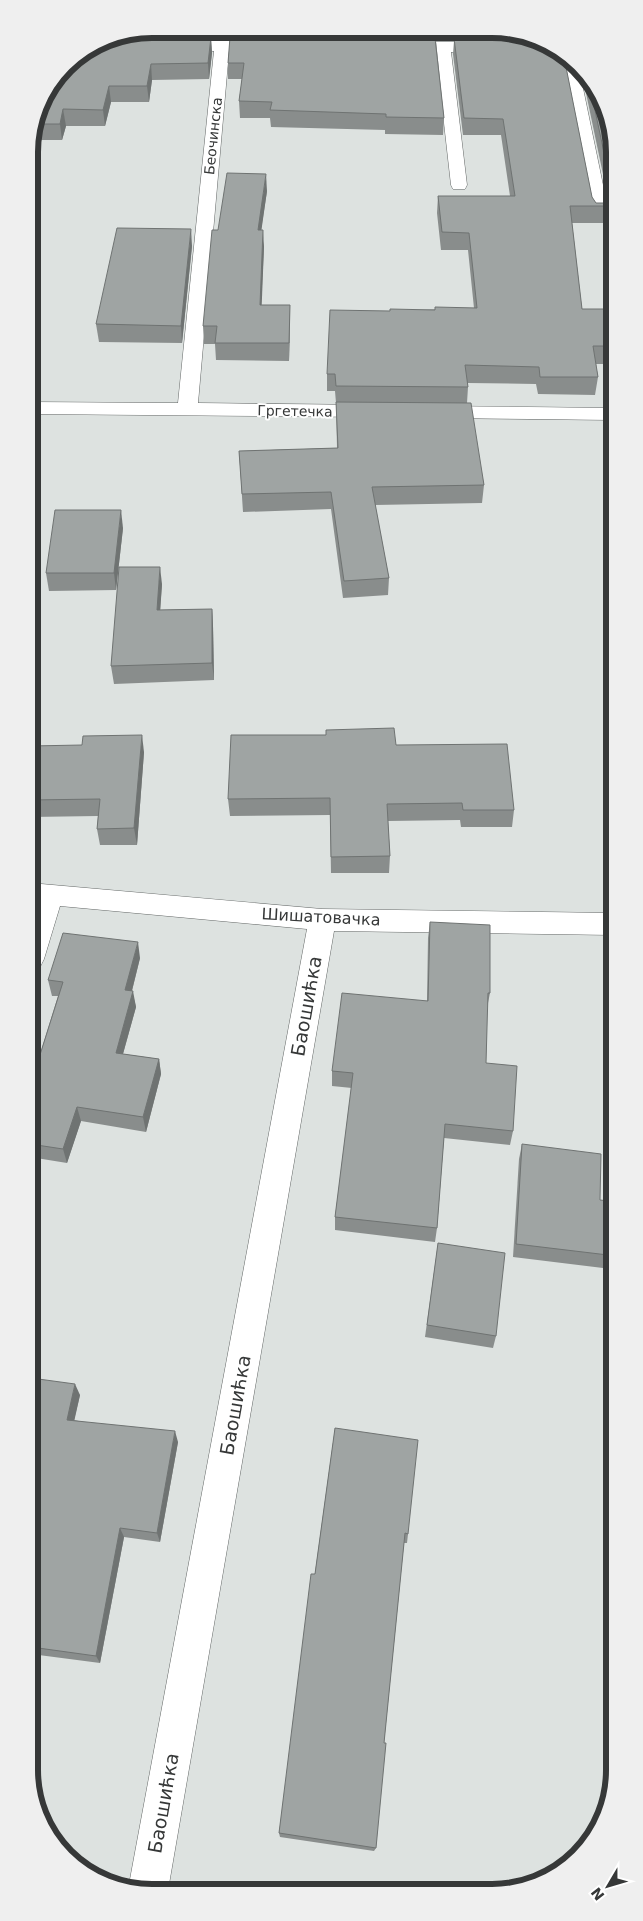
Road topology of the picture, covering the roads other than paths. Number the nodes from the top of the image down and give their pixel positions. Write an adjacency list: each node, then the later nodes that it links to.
1 (157, 46): 2 (street)
2 (222, 46): 3 (street); 11 (street, Беочинска)
3 (280, 46)
4 (385, 47): 5 (street)
5 (443, 47): 6 (street); 8 (street)
6 (509, 48)
7 (571, 70): 9 (street)
8 (459, 184)
9 (600, 214)
10 (38, 408): 11 (street, Гргетечка)
11 (187, 409): 12 (street, Гргетечка)
12 (606, 414)
13 (40, 893): 14 (street); 15 (street, Шишатовачка)
14 (38, 906)
15 (322, 920): 16 (street, Шишатовачка); 17 (street, Баошићка)
16 (606, 924)
17 (149, 1884)

